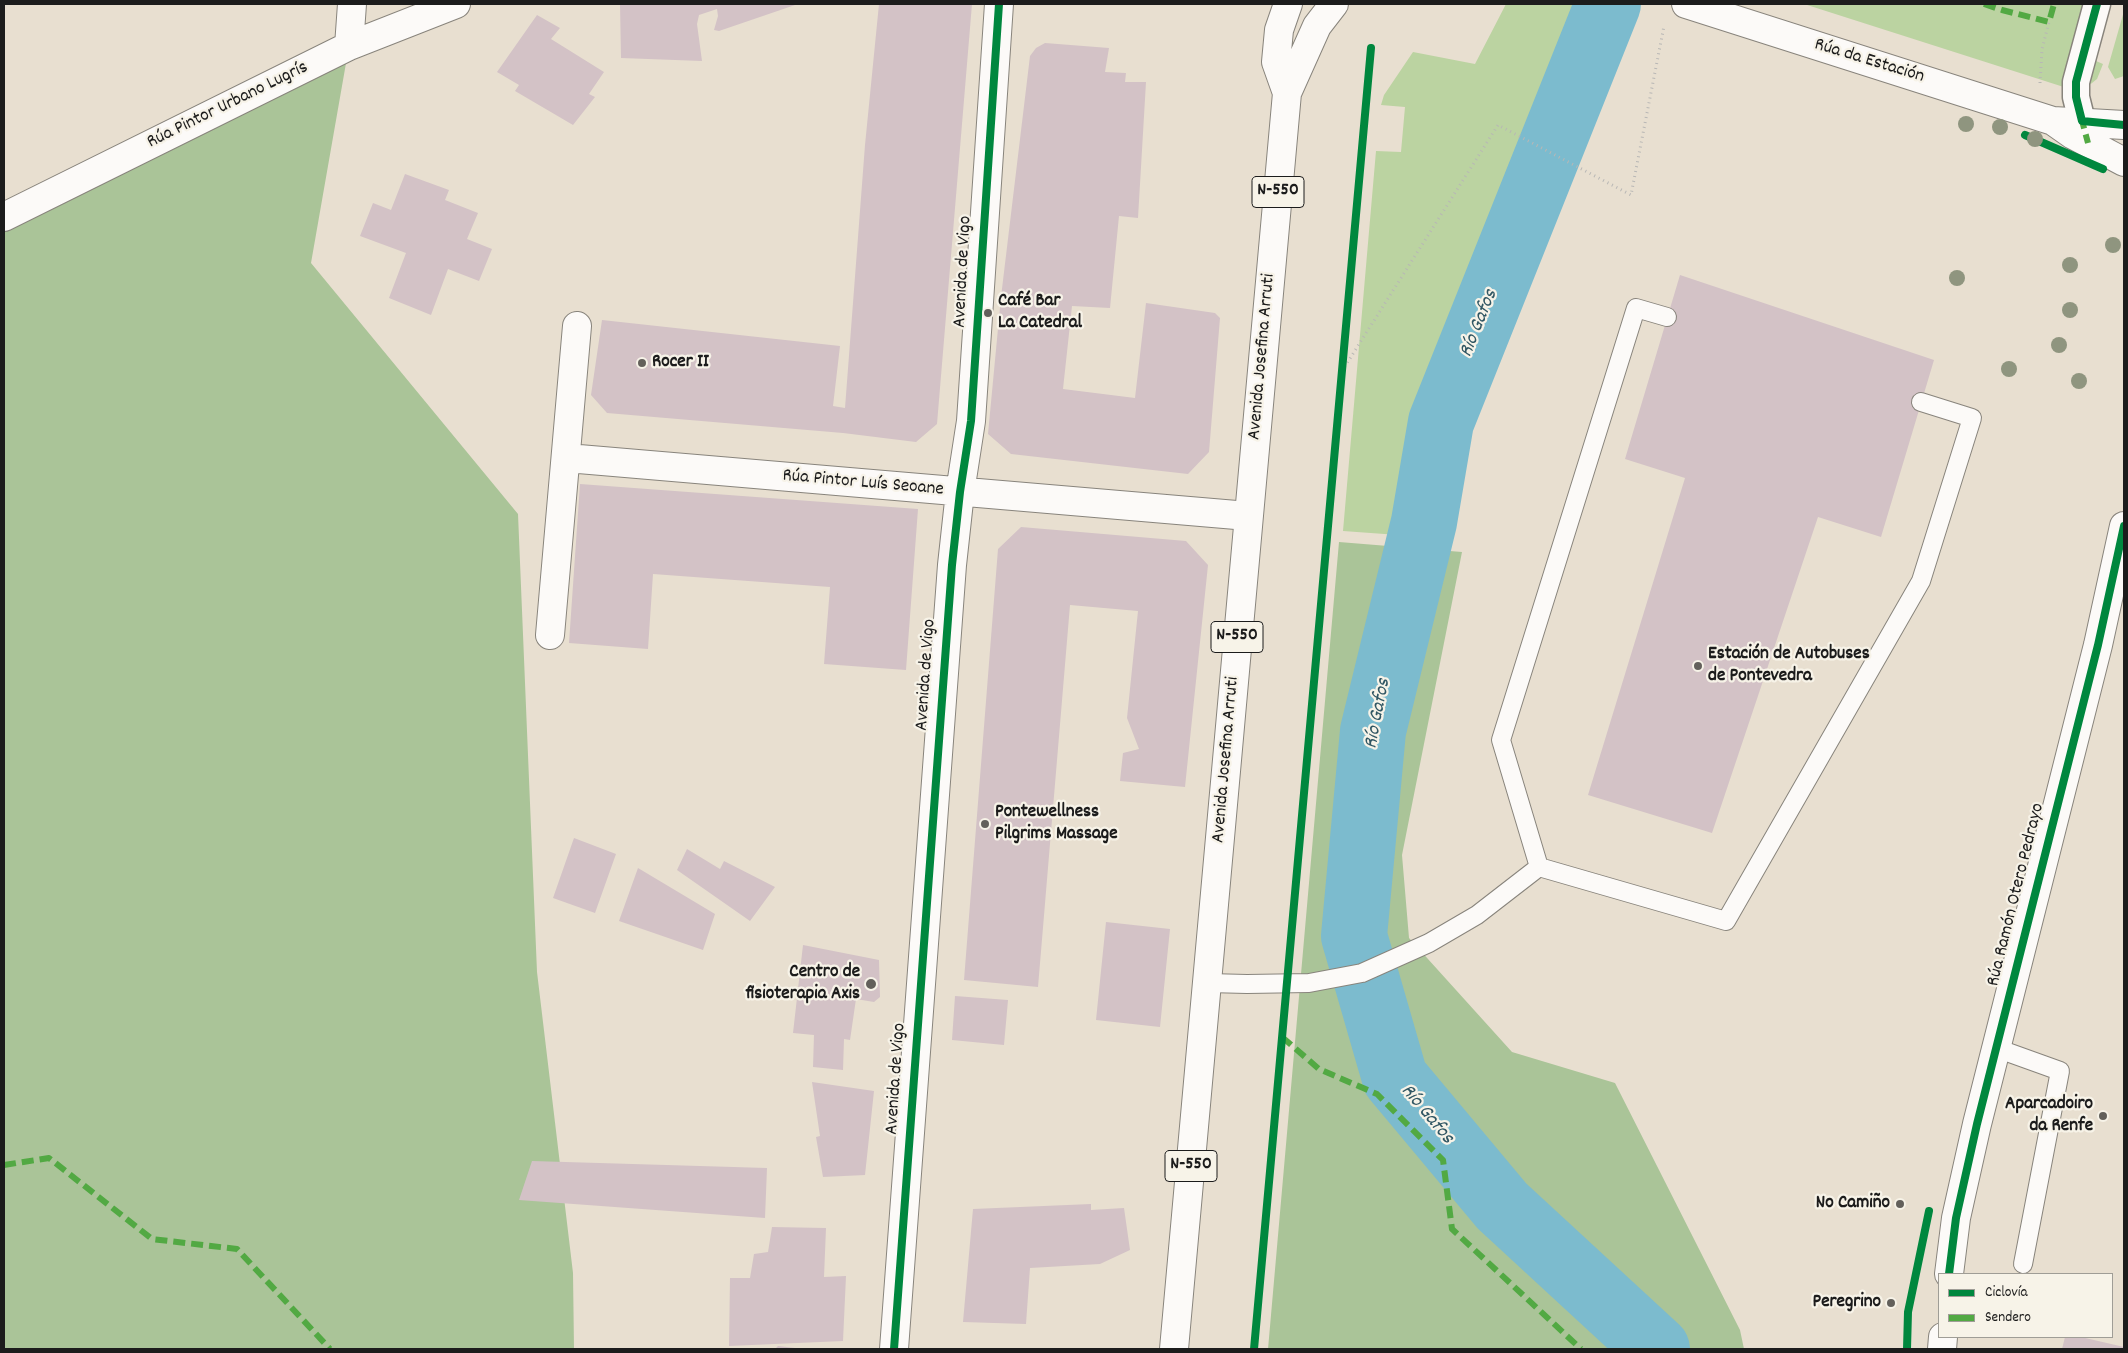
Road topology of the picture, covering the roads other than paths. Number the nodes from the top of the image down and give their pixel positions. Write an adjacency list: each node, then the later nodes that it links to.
1 (352, 4): 8 (main road)
2 (456, 4): 8 (main road, Rúa Pintor Urbano Lugrís)
3 (1000, 4): 18 (main road, Avenida de Vigo)
4 (1288, 4): 9 (main road)
5 (1334, 4): 9 (main road, Avenida Josefina Arruti / N-550)
6 (1686, 4): 11 (main road, Rúa da Estación)
7 (2097, 4): 11 (street)
8 (349, 46): 13 (main road, Rúa Pintor Urbano Lugrís)
9 (1287, 93): 19 (main road, Avenida Josefina Arruti / N-550)
10 (2124, 125): 11 (main road, Rúa da Estación)
11 (2085, 132): 12 (main road, Rúa da Estación)
12 (2124, 162)
13 (4, 218)
14 (1667, 317): 22 (lane)
15 (578, 326): 17 (main road)
16 (1921, 402): 22 (lane)
17 (567, 458): 18 (main road, Rúa Pintor Luís Seoane); 21 (main road)
18 (960, 492): 19 (main road, Rúa Pintor Luís Seoane); 27 (main road, Avenida de Vigo)
19 (1248, 516): 23 (main road, Avenida Josefina Arruti / N-550)
20 (2124, 526): 24 (main road, Rúa Ramón Otero Pedrayo)
21 (550, 635)
22 (1539, 867): 23 (lane)
23 (1208, 983): 28 (main road, Avenida Josefina Arruti / N-550)
24 (1996, 1048): 25 (lane); 26 (main road, Rúa Ramón Otero Pedrayo)
25 (2023, 1264)
26 (1949, 1273)
27 (894, 1349)
28 (1174, 1349)

